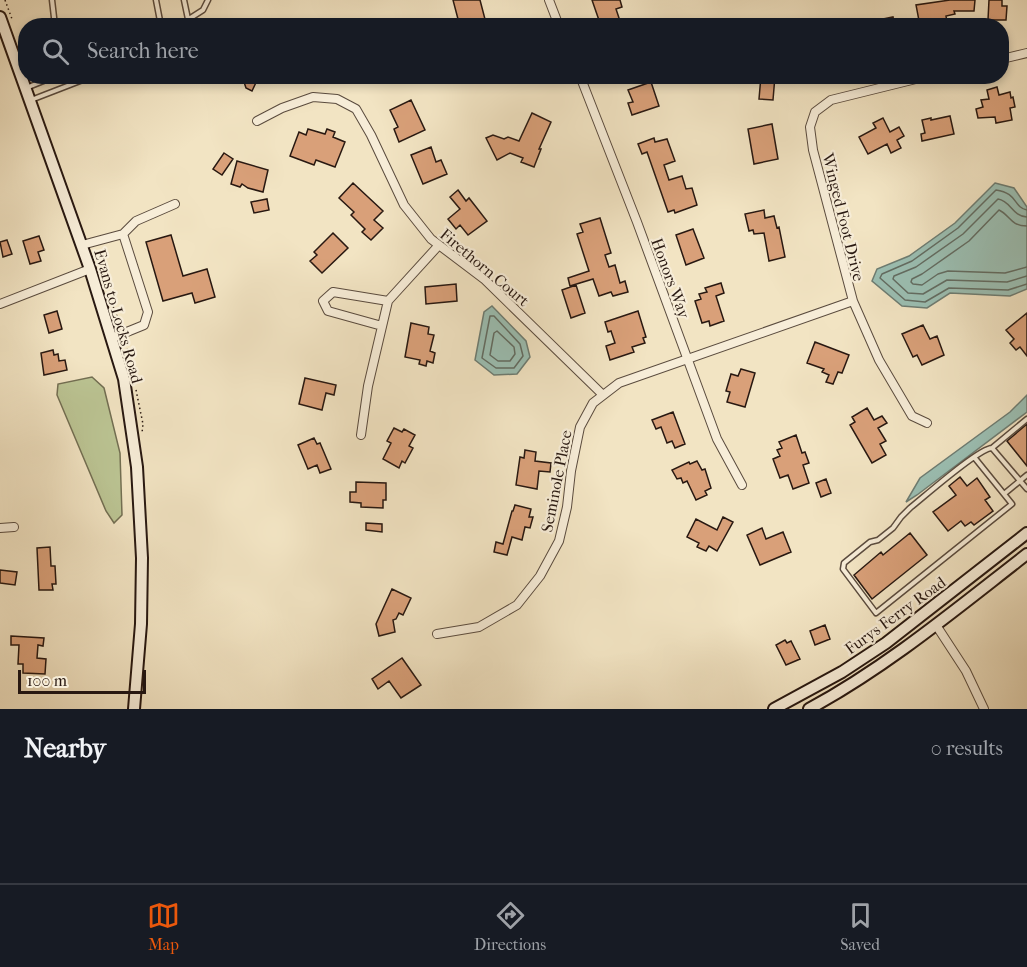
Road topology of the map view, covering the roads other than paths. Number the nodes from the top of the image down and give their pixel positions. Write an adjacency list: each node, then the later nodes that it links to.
1 (52, 0): 7 (lane)
2 (156, 0): 8 (lane)
3 (184, 0): 9 (lane)
4 (208, 0): 10 (lane)
5 (549, 0): 11 (street)
6 (0, 16): 14 (street, Evans to Locks Road)
7 (54, 18)
8 (159, 18)
9 (188, 18)
10 (190, 18)
11 (557, 18)
12 (1027, 53): 13 (street)
13 (1009, 57)
14 (18, 66)
15 (25, 84): 20 (street, Evans to Locks Road)
16 (36, 84): 20 (lane)
17 (72, 84): 21 (lane)
18 (583, 84): 33 (street, Honors Way)
19 (896, 84): 29 (street, Winged Foot Drive)
20 (26, 88): 21 (street, Evans to Locks Road)
21 (30, 100): 25 (street, Evans to Locks Road)
22 (257, 121): 26 (street, Firethorn Court)
23 (175, 204): 24 (street)
24 (123, 234): 25 (street); 32 (street)
25 (82, 245): 27 (street, Evans to Locks Road)
26 (439, 245): 28 (street); 34 (street, Firethorn Court)
27 (90, 268): 30 (street); 32 (street, Evans to Locks Road)
28 (388, 301): 31 (street); 31 (street)
29 (853, 301): 33 (street, Seminole Place); 36 (street, Winged Foot Drive)
30 (0, 304)
31 (382, 326): 37 (street)
32 (112, 338): 51 (street, Evans to Locks Road)
33 (686, 359): 34 (street, Seminole Place); 42 (street, Honors Way)
34 (603, 395): 50 (street, Seminole Place)
35 (1027, 419): 38 (lane)
36 (927, 423)
37 (361, 435)
38 (992, 448): 39 (lane); 41 (lane)
39 (974, 457): 44 (lane); 44 (lane)
40 (1027, 475): 41 (lane)
41 (1020, 481): 43 (lane); 44 (lane)
42 (742, 485)
43 (1027, 489)
44 (1004, 494)
45 (14, 527): 46 (street)
46 (0, 528)
47 (1027, 533): 52 (street, Furys Ferry Road)
48 (1027, 554): 49 (street, Furys Ferry Road)
49 (936, 625): 53 (street, Furys Ferry Road); 54 (street)
50 (437, 634)
51 (134, 709)
52 (774, 709)
53 (808, 709)
54 (984, 709)

